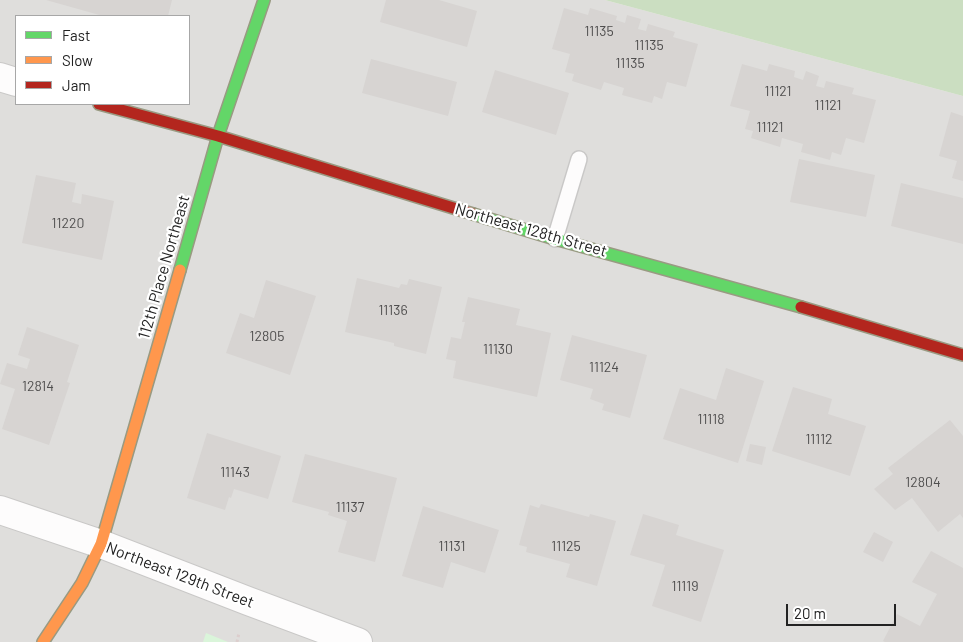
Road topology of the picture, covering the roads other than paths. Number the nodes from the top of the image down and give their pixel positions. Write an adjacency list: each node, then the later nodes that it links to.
1 (264, 0): 5 (street, 112th Place Northeast)
2 (0, 77): 3 (street)
3 (15, 82)
4 (103, 105): 5 (street, Northeast 128th Street)
5 (218, 136): 7 (street, Northeast 128th Street); 10 (street, 112th Place Northeast)
6 (579, 159): 7 (lane)
7 (555, 239): 8 (street, Northeast 128th Street)
8 (963, 355)
9 (0, 510): 10 (street, Northeast 129th Street)
10 (101, 544): 11 (street, 112th Place Northeast); 12 (street, Northeast 129th Street)
11 (43, 642)
12 (358, 642)

